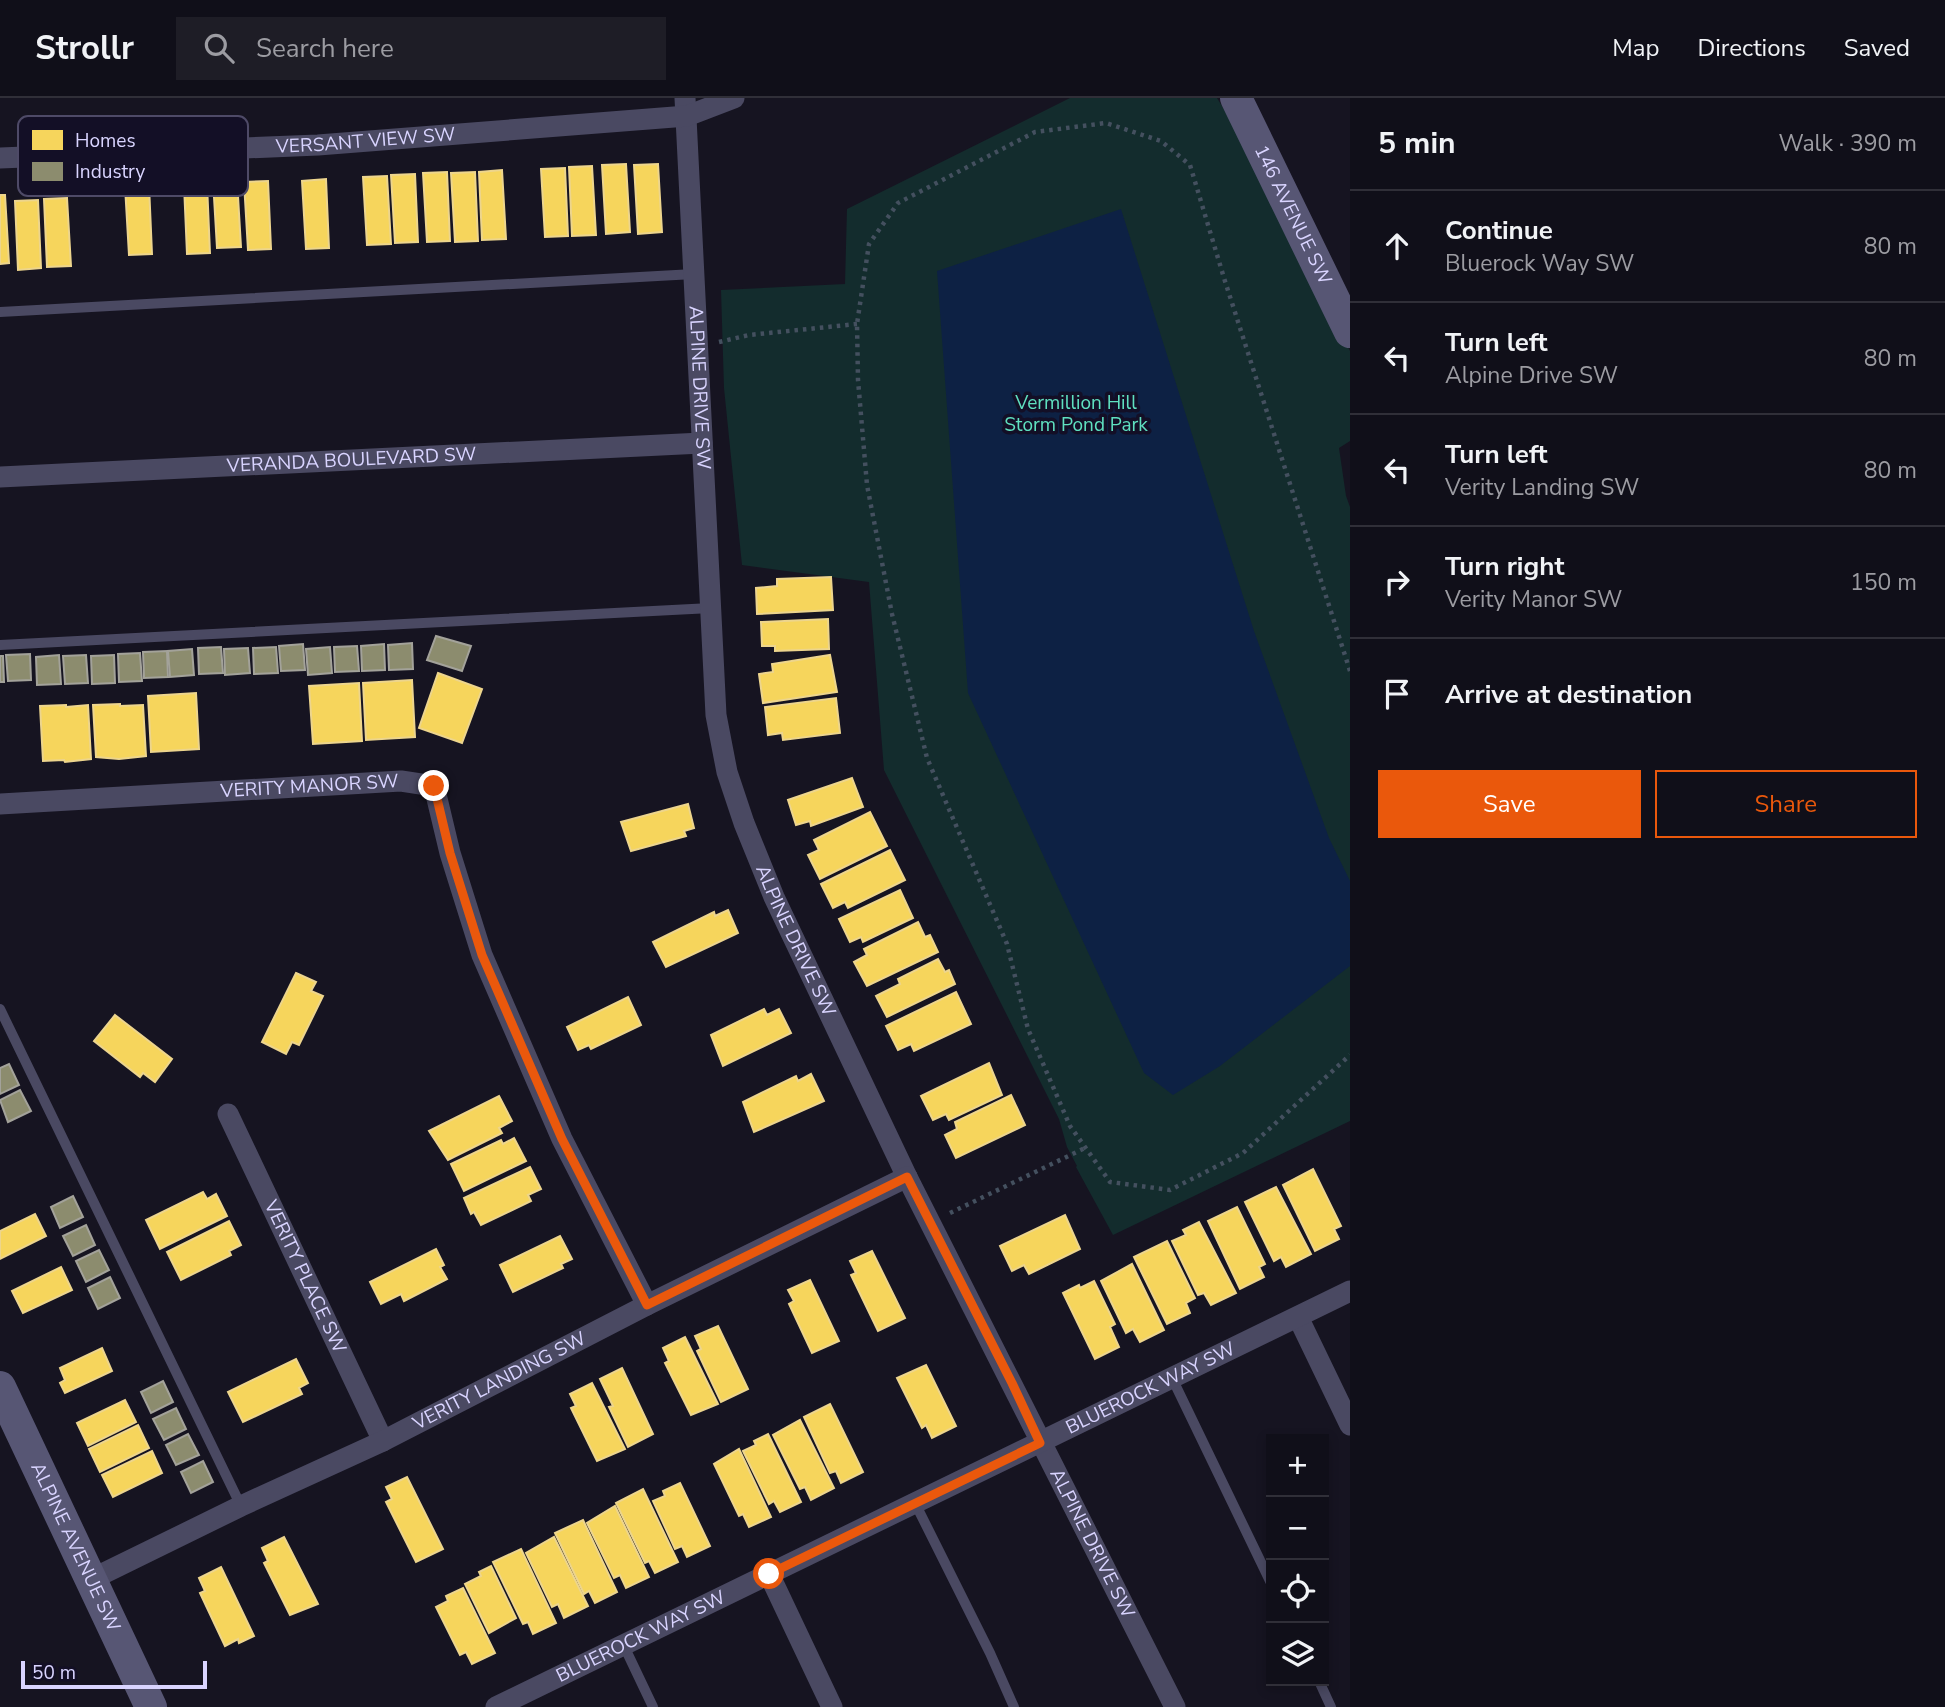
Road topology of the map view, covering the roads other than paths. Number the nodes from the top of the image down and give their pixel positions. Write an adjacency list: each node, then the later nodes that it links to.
1 (734, 98): 3 (street, VERSANT VIEW SW)
2 (1236, 98): 9 (street, 146 AVENUE SW)
3 (686, 107): 4 (street, VERSANT VIEW SW); 7 (street, ALPINE DRIVE SW)
4 (248, 148)
5 (18, 157): 6 (street, VERSANT VIEW SW)
6 (0, 158)
7 (694, 274): 8 (lane); 10 (street, ALPINE DRIVE SW)
8 (0, 312)
9 (1350, 332)
10 (702, 443): 11 (street, VERANDA BOULEVARD SW); 12 (street, ALPINE DRIVE SW)
11 (0, 477)
12 (711, 608): 13 (lane); 17 (street, ALPINE DRIVE SW)
13 (0, 645)
14 (0, 804): 19 (street, VERITY MANOR SW)
15 (0, 1009): 27 (lane)
16 (228, 1114): 24 (street, VERITY PLACE SW)
17 (907, 1177): 19 (street, VERITY LANDING SW); 25 (street, ALPINE DRIVE SW)
18 (1350, 1291): 20 (street, BLUEROCK WAY SW)
19 (647, 1305): 24 (street, VERITY LANDING SW)
20 (1297, 1317): 21 (street, BLUEROCK WAY SW); 23 (street)
21 (1172, 1378): 25 (street, BLUEROCK WAY SW); 28 (lane)
22 (0, 1387): 30 (street, ALPINE AVENUE SW)
23 (1350, 1425)
24 (383, 1441): 27 (street, VERITY LANDING SW)
25 (1040, 1443): 26 (street, BLUEROCK WAY SW); 38 (street, ALPINE DRIVE SW)
26 (915, 1503): 29 (street, BLUEROCK WAY SW); 37 (lane)
27 (241, 1506): 30 (street, VERITY LANDING SW)
28 (1266, 1573)
29 (769, 1574): 31 (street, BLUEROCK WAY SW); 36 (street)
30 (92, 1579): 33 (street, ALPINE AVENUE SW)
31 (624, 1646): 34 (street, BLUEROCK WAY SW); 35 (lane)
32 (1321, 1686): 39 (lane)
33 (151, 1707)
34 (496, 1707)
35 (653, 1707)
36 (832, 1707)
37 (1014, 1707)
38 (1175, 1707)
39 (1331, 1707)

